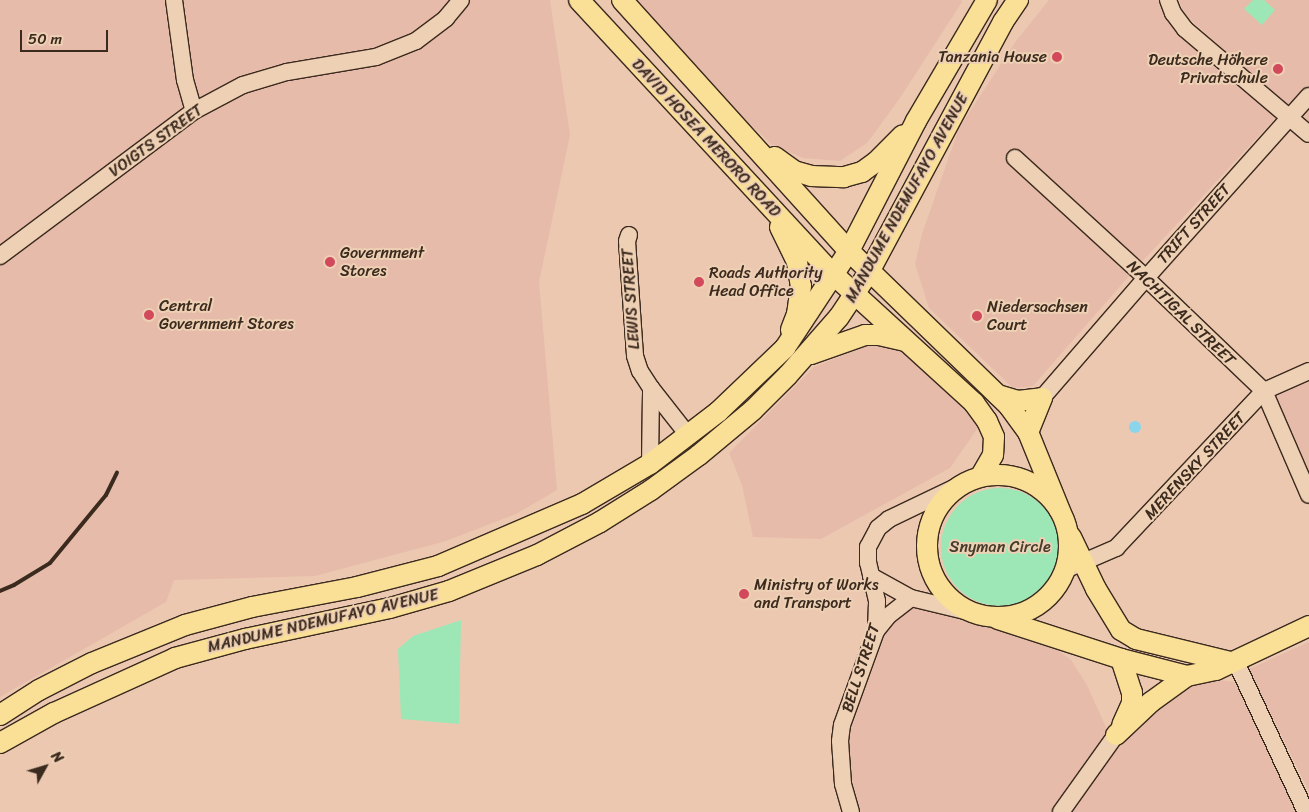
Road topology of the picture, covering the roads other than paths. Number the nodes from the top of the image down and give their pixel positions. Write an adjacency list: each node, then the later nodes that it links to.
1 (174, 0): 9 (street)
2 (461, 0): 9 (street, VOIGTS STREET)
3 (579, 0): 15 (main road, DAVID HOSEA MERORO ROAD)
4 (622, 0): 12 (main road, DAVID HOSEA MERORO ROAD)
5 (987, 0): 11 (main road, MANDUME NDEMUFAYO AVENUE)
6 (1018, 0): 19 (main road, MANDUME NDEMUFAYO AVENUE)
7 (1168, 0): 10 (street)
8 (1309, 96): 10 (street, TRIFT STREET)
9 (194, 111): 18 (street, VOIGTS STREET)
10 (1290, 117): 13 (street); 21 (street, TRIFT STREET)
11 (916, 121): 12 (main road); 17 (main road, MANDUME NDEMUFAYO AVENUE)
12 (736, 126): 17 (main road, DAVID HOSEA MERORO ROAD)
13 (1309, 134)
14 (1015, 158): 21 (street, NACHTIGAL STREET)
15 (764, 200): 20 (main road, DAVID HOSEA MERORO ROAD); 24 (main road)
16 (629, 235): 27 (street, LEWIS STREET)
17 (850, 251): 19 (main road, DAVID HOSEA MERORO ROAD); 20 (main road, MANDUME NDEMUFAYO AVENUE)
18 (0, 256)
19 (869, 272): 22 (main road, MANDUME NDEMUFAYO AVENUE); 29 (main road)
20 (834, 275): 22 (main road, DAVID HOSEA MERORO ROAD); 24 (main road, MANDUME NDEMUFAYO AVENUE)
21 (1146, 278): 28 (street, NACHTIGAL STREET); 30 (street, TRIFT STREET)
22 (854, 296): 23 (main road); 25 (main road, MANDUME NDEMUFAYO AVENUE)
23 (907, 341): 25 (main road); 34 (main road)
24 (785, 348): 32 (main road, MANDUME NDEMUFAYO AVENUE)
25 (806, 356): 49 (main road, MANDUME NDEMUFAYO AVENUE)
26 (1309, 371): 28 (street, MERENSKY STREET)
27 (651, 388): 32 (street, LEWIS STREET); 33 (street)
28 (1264, 391): 36 (street, NACHTIGAL STREET); 38 (street, MERENSKY STREET)
29 (998, 395): 30 (main road); 31 (main road)
30 (1042, 398): 31 (main road)
31 (1028, 432): 37 (main road)
32 (688, 435): 33 (main road, MANDUME NDEMUFAYO AVENUE)
33 (650, 464): 47 (main road, MANDUME NDEMUFAYO AVENUE)
34 (980, 476): 35 (main road); 37 (main road)
35 (960, 485): 39 (street, BELL STREET); 41 (main road)
36 (1309, 495)
37 (1063, 518): 38 (main road)
38 (1074, 567): 41 (main road); 45 (main road)
39 (870, 576): 40 (street); 43 (street, BELL STREET)
40 (911, 598): 41 (street); 43 (street)
41 (983, 615): 44 (main road)
42 (1309, 626): 45 (main road)
43 (876, 631): 50 (street, BELL STREET)
44 (1121, 659): 46 (main road); 48 (main road)
45 (1233, 661): 46 (main road); 52 (street)
46 (1187, 676): 48 (main road)
47 (0, 715)
48 (1116, 736): 51 (street)
49 (0, 743)
50 (850, 812)
51 (1061, 812)
52 (1306, 812)

